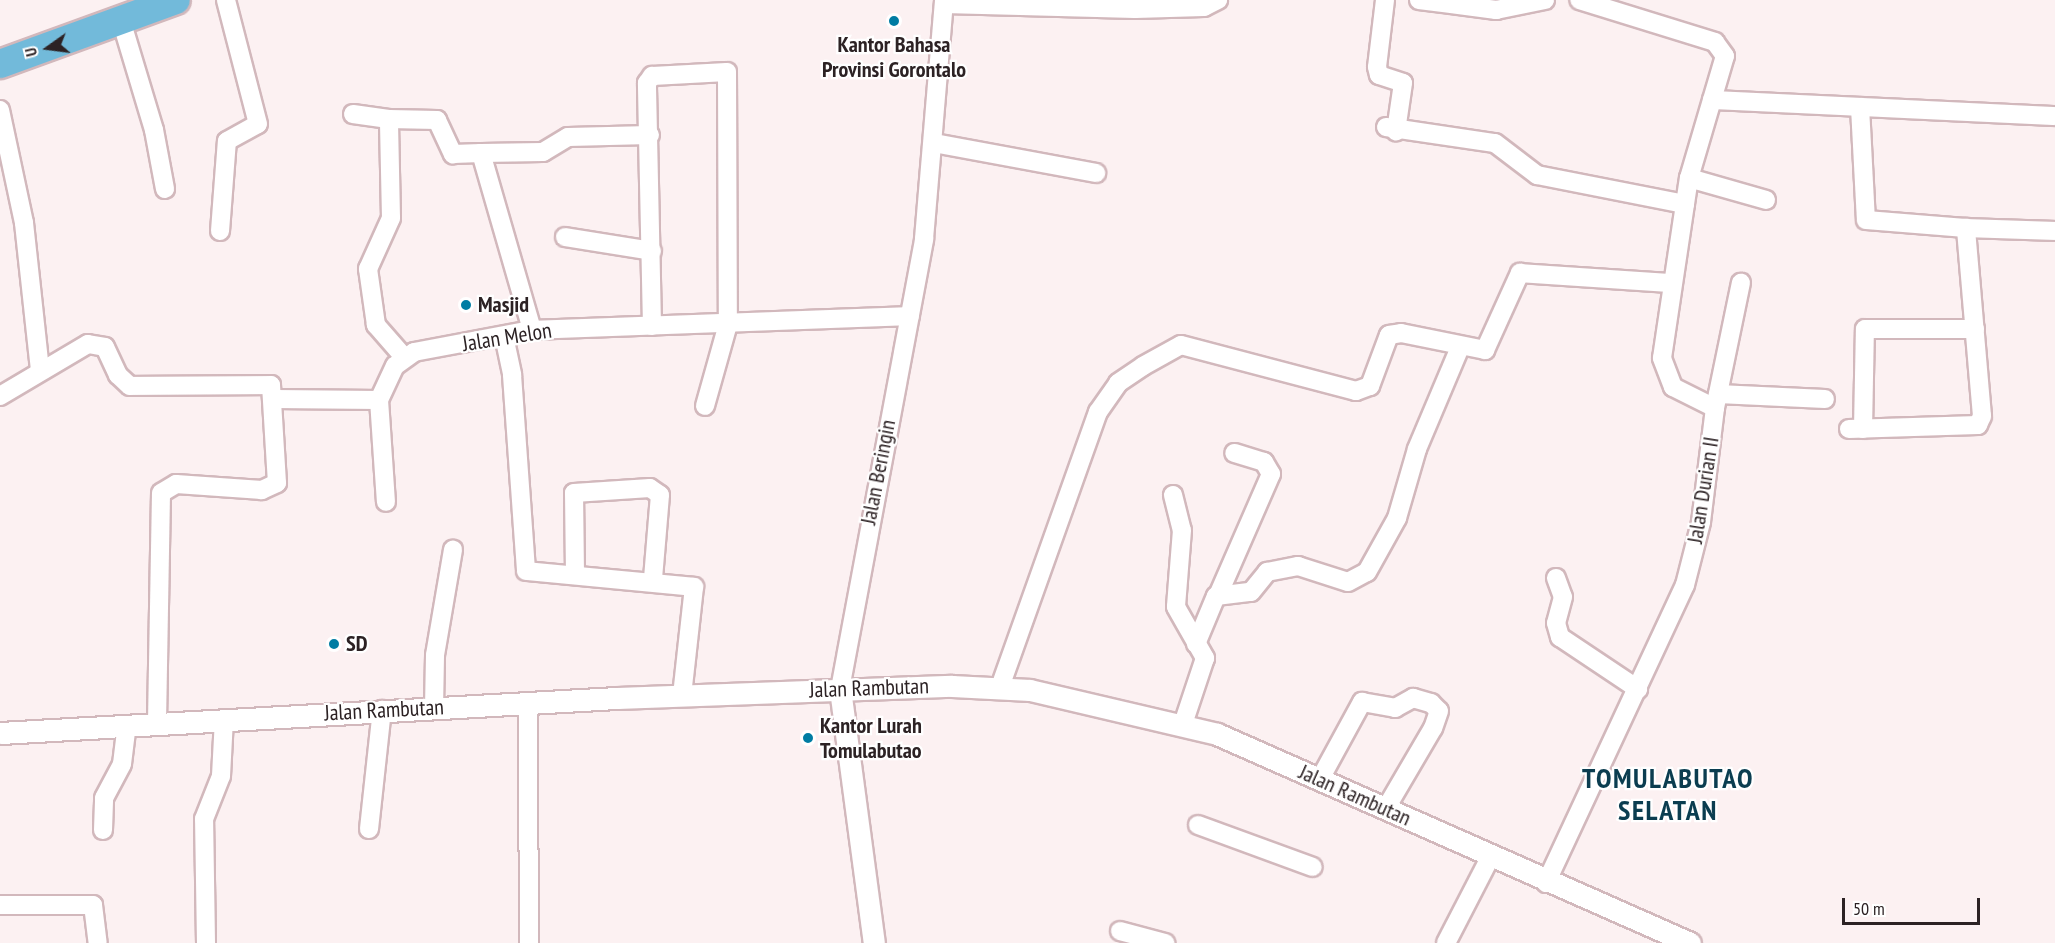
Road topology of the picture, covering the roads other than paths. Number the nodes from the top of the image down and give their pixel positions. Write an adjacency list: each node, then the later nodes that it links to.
1 (176, 0): 9 (highway)
2 (226, 0): 26 (street)
3 (1218, 0): 8 (street)
4 (1385, 0): 24 (street)
5 (1422, 0): 6 (street)
6 (1545, 0)
7 (1579, 0): 11 (street, Jalan Durian II)
8 (944, 2): 18 (street, Jalan Beringin)
9 (121, 21): 10 (highway); 22 (street)
10 (0, 64)
11 (1712, 100): 12 (street); 21 (street, Jalan Durian II)
12 (1860, 107): 15 (street); 25 (street)
13 (0, 110): 40 (street)
14 (353, 114): 16 (street)
15 (2055, 116)
16 (388, 120): 19 (street); 39 (street)
17 (650, 135): 19 (street); 29 (street); 33 (street)
18 (934, 143): 20 (street); 32 (street, Jalan Beringin)
19 (481, 153): 36 (street)
20 (1096, 172)
21 (1689, 178): 23 (street); 24 (street, Jalan Durian II)
22 (165, 189)
23 (1766, 200)
24 (1685, 204): 30 (street, Jalan Durian II)
25 (1966, 228): 27 (street); 35 (street)
26 (220, 231)
27 (2055, 231)
28 (565, 237): 29 (street)
29 (651, 251): 34 (street)
30 (1672, 283): 38 (street); 45 (street, Jalan Durian II)
31 (1741, 283): 45 (street)
32 (910, 316): 33 (street, Jalan Melon); 57 (street, Jalan Beringin)
33 (728, 324): 34 (street, Jalan Melon); 46 (street)
34 (652, 326): 36 (street, Jalan Melon)
35 (1975, 329): 35 (street)
36 (532, 330): 37 (street, Jalan Melon)
37 (504, 336): 39 (street, Jalan Melon); 51 (street)
38 (1460, 346): 54 (street); 56 (street)
39 (404, 357): 44 (street)
40 (40, 371): 41 (street); 42 (street)
41 (0, 396)
42 (274, 399): 44 (street); 64 (street)
43 (1825, 399): 45 (street)
44 (379, 400): 49 (street)
45 (1716, 401): 58 (street, Jalan Durian II)
46 (705, 406)
47 (1234, 453): 54 (street)
48 (1173, 495): 55 (street)
49 (386, 502)
50 (453, 550): 61 (street)
51 (575, 574): 53 (street); 53 (street)
52 (1556, 578): 58 (street)
53 (653, 579): 59 (street)
54 (1219, 593): 55 (street)
55 (1196, 644): 65 (street)
56 (1000, 687): 57 (street, Jalan Rambutan); 65 (street, Jalan Rambutan)
57 (840, 689): 59 (street, Jalan Rambutan); 81 (street, Jalan Beringin)
58 (1638, 689): 75 (street, Jalan Durian II)
59 (682, 696): 60 (street, Jalan Rambutan)
60 (528, 703): 61 (street, Jalan Rambutan); 80 (street)
61 (434, 708): 62 (street, Jalan Rambutan)
62 (382, 710): 63 (street, Jalan Rambutan); 71 (street)
63 (224, 719): 64 (street, Jalan Rambutan); 79 (street)
64 (157, 724): 66 (street, Jalan Rambutan)
65 (1183, 724): 68 (street, Jalan Rambutan)
66 (127, 726): 67 (street, Jalan Rambutan); 72 (street)
67 (0, 732)
68 (1320, 779): 69 (street, Jalan Rambutan); 69 (street)
69 (1386, 808): 73 (street, Jalan Rambutan)
70 (1198, 825): 74 (street)
71 (369, 829)
72 (103, 830)
73 (1491, 856): 75 (street, Jalan Rambutan); 83 (street)
74 (1313, 867)
75 (1546, 883): 84 (street, Jalan Rambutan)
76 (0, 905): 78 (street)
77 (1120, 931): 82 (street)
78 (98, 943)
79 (206, 943)
80 (529, 943)
81 (874, 943)
82 (1165, 943)
83 (1446, 943)
84 (1690, 943)

